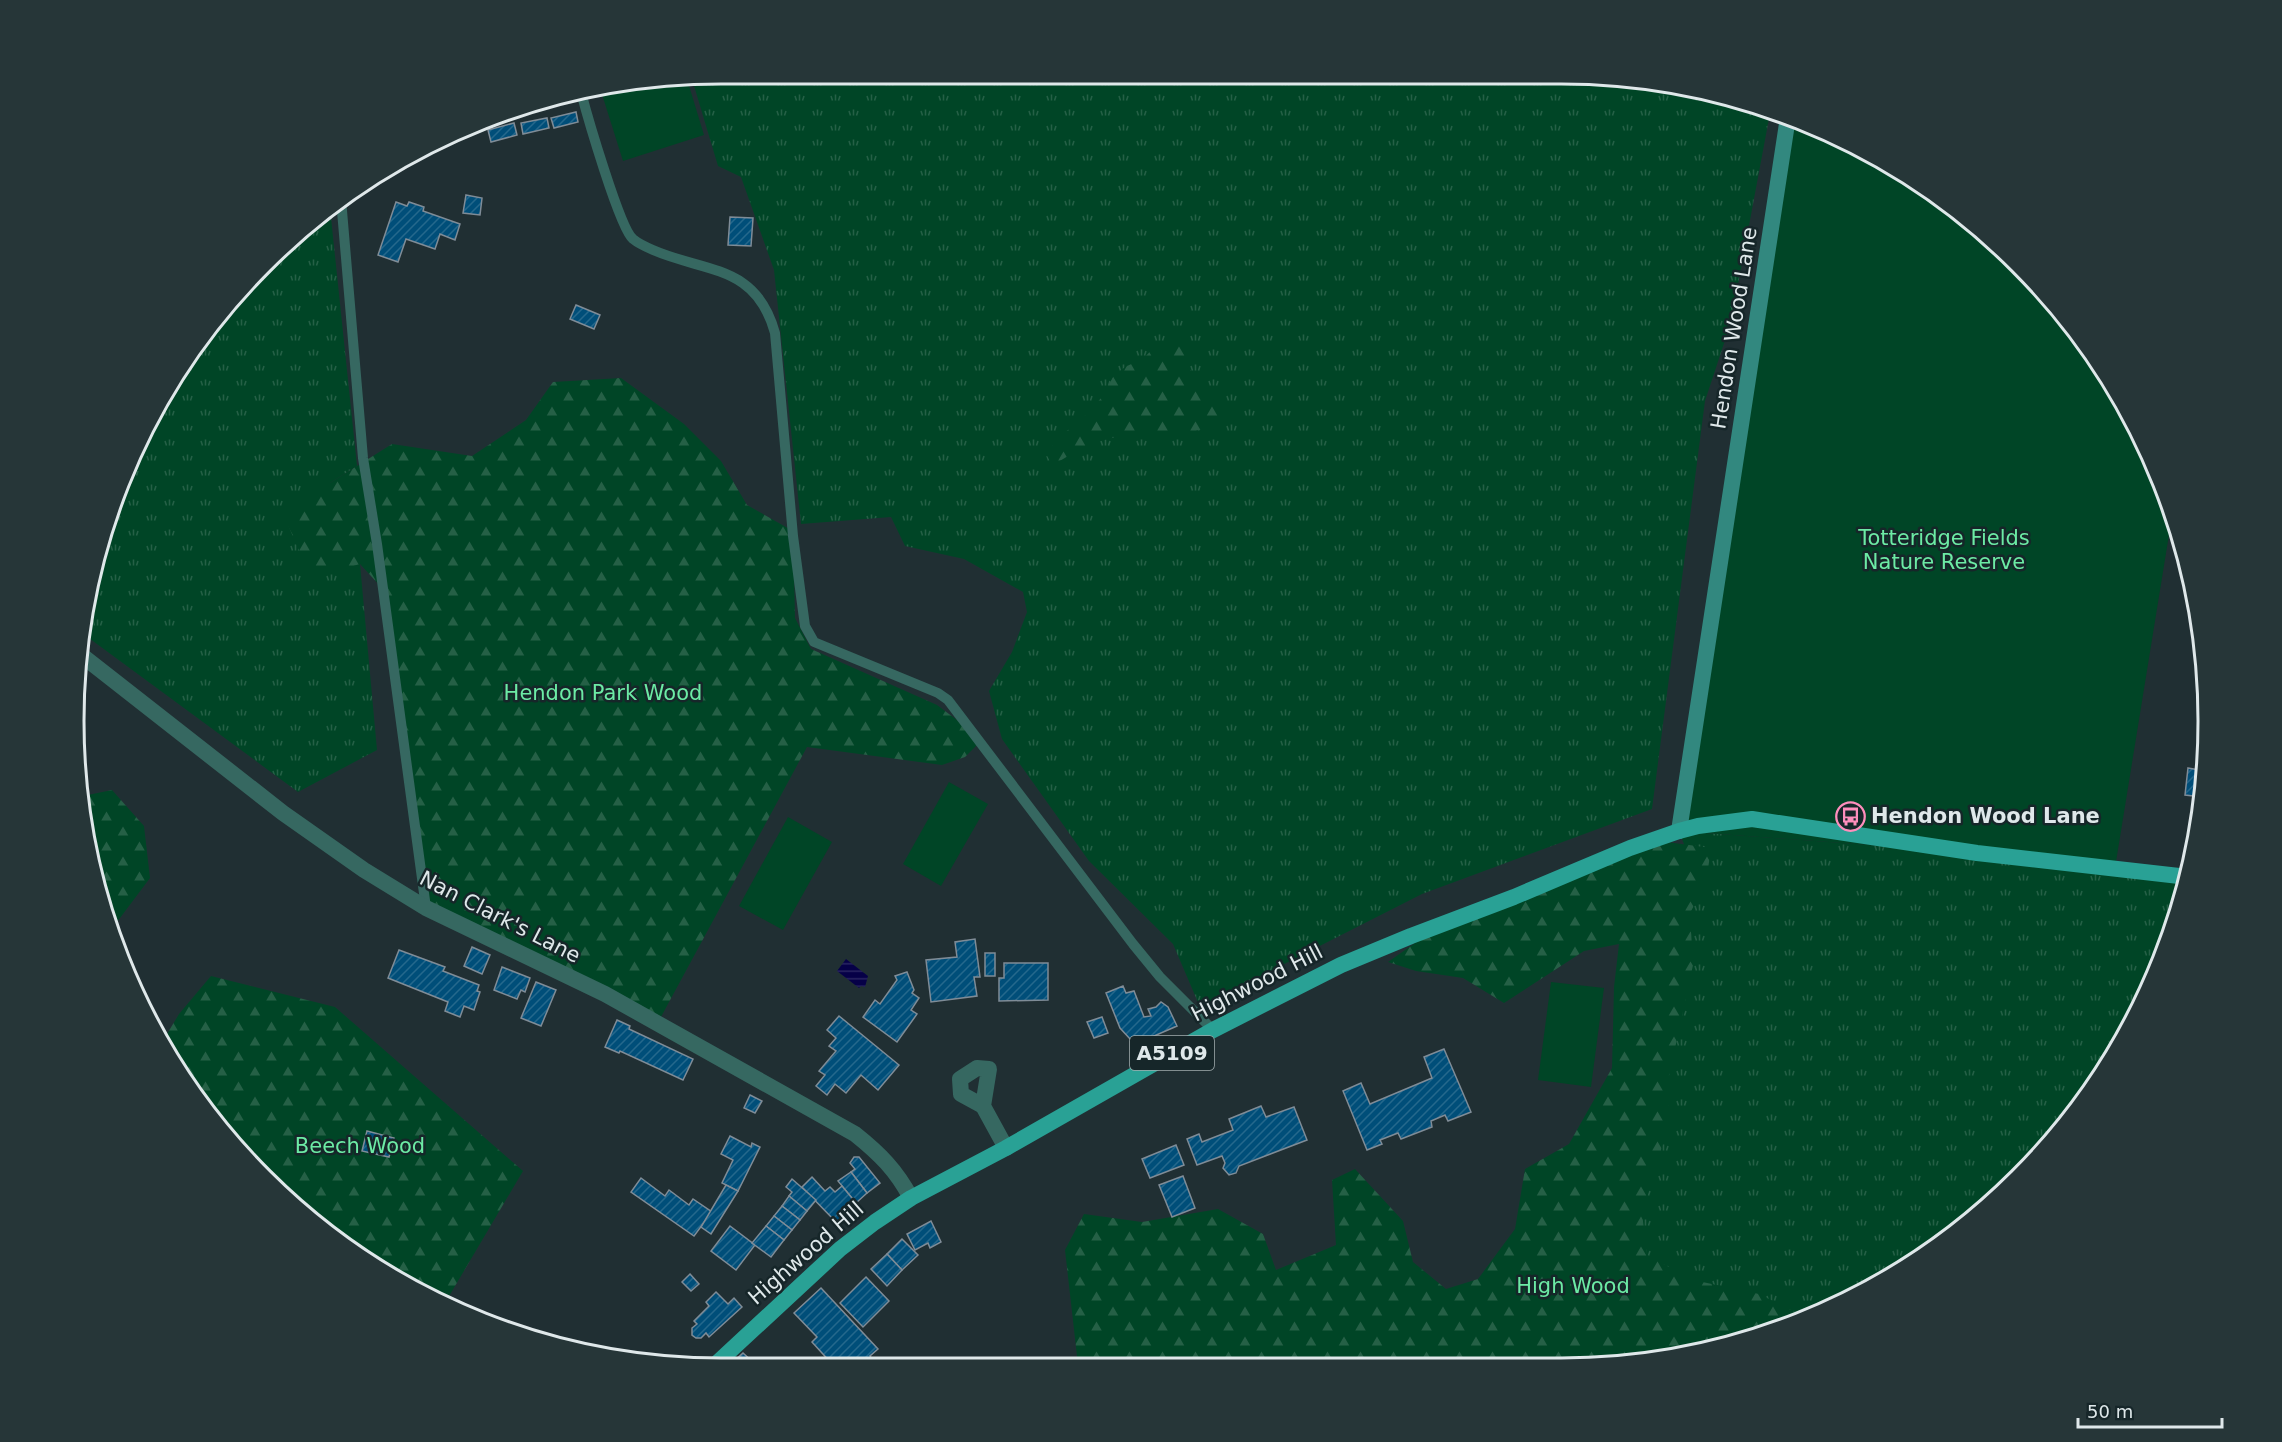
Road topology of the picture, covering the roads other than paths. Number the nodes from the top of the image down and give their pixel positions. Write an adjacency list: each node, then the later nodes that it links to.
1 (583, 99): 8 (lane)
2 (1787, 125): 5 (main road, Hendon Wood Lane)
3 (342, 209): 7 (lane)
4 (87, 659): 7 (street, Nan Clark's Lane)
5 (1678, 831): 6 (main road, A5109); 8 (main road, Highwood Hill / A5109)
6 (2178, 876)
7 (426, 908): 11 (street, Nan Clark's Lane)
8 (1213, 1030): 10 (main road, Highwood Hill / A5109)
9 (983, 1106): 10 (street)
10 (1006, 1149): 11 (main road, Highwood Hill / A5109)
11 (911, 1198): 12 (main road, Highwood Hill / A5109)
12 (722, 1358)

